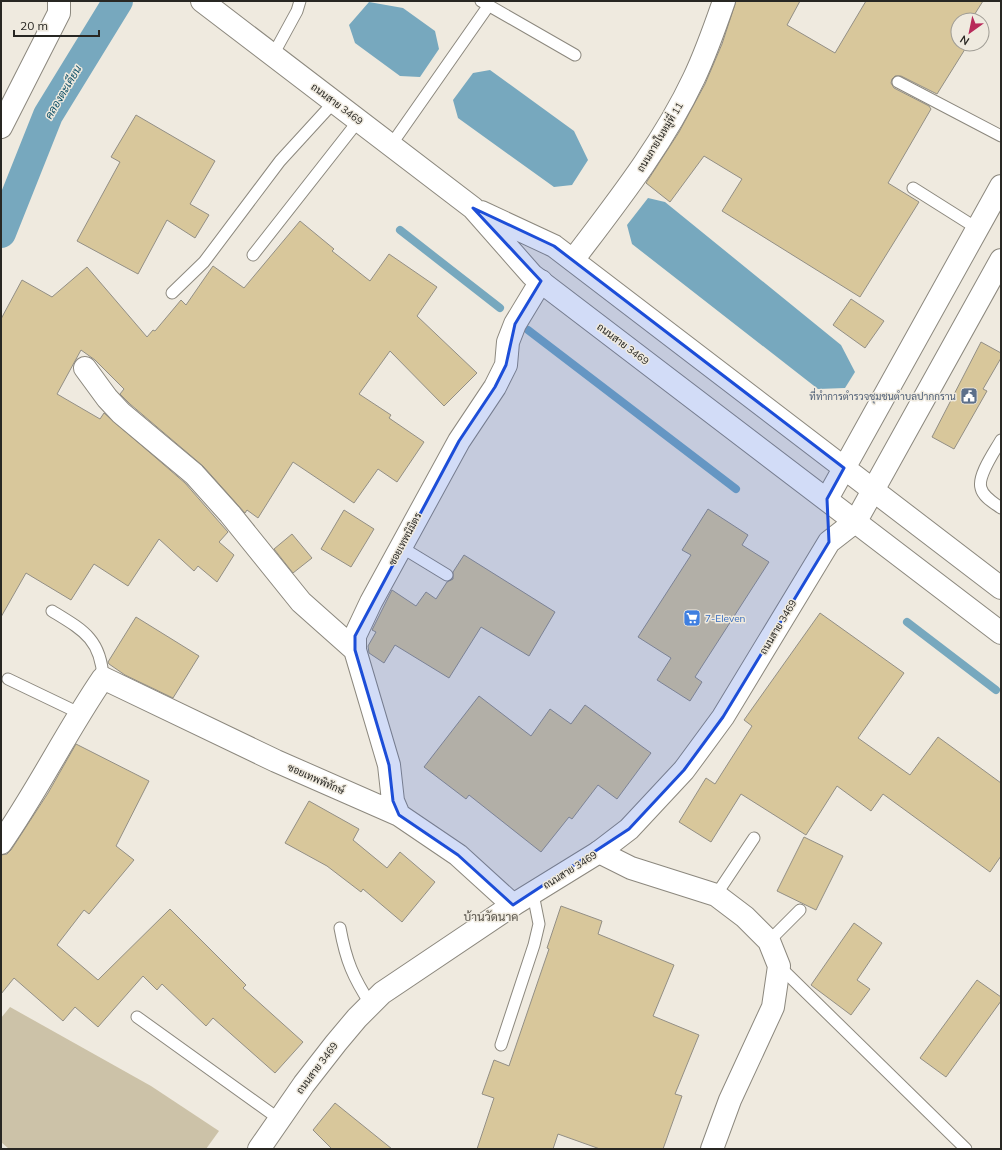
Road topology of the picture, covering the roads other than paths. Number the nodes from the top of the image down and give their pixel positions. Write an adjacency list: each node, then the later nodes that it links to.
1 (59, 1): 11 (street)
2 (202, 1): 6 (street, ถนนสาย 3469)
3 (300, 1): 6 (lane)
4 (724, 1): 19 (street, ถนนภายในหมู่ที่ 11)
5 (485, 3): 7 (lane); 13 (lane)
6 (273, 55): 9 (street, ถนนสาย 3469)
7 (575, 55)
8 (898, 82): 12 (lane)
9 (334, 102): 10 (street, ถนนสาย 3469); 22 (lane)
10 (359, 120): 13 (street, ถนนสาย 3469); 18 (lane)
11 (1, 127)
12 (1001, 136)
13 (391, 145): 16 (street, ถนนสาย 3469)
14 (1001, 186): 17 (street)
15 (913, 188): 17 (lane)
16 (473, 208): 19 (street, ถนนสาย 3469); 21 (street, ถนนสาย 3469)
17 (978, 229): 25 (street)
18 (253, 255)
19 (573, 260): 25 (street, ถนนสาย 3469)
20 (1000, 266): 26 (street)
21 (541, 281): 27 (street, ถนนสาย 3469); 31 (street, ซอยเทพนิมิตร)
22 (172, 293)
23 (85, 368): 36 (street)
24 (1001, 440): 28 (lane)
25 (844, 468): 26 (street, ถนนสาย 3469); 27 (street)
26 (873, 490): 29 (street); 33 (street, ถนนสาย 3469)
27 (827, 499): 29 (street, ถนนสาย 3469); 30 (street)
28 (1001, 508)
29 (856, 522): 30 (street, ถนนสาย 3469); 35 (street, ถนนสาย 3469)
30 (829, 542): 43 (street, ถนนสาย 3469)
31 (401, 547): 32 (lane); 36 (street, ซอยเทพนิมิตร)
32 (447, 575)
33 (1001, 588)
34 (52, 611): 37 (lane)
35 (1001, 633)
36 (355, 650): 40 (street, ซอยเทพนิมิตร)
37 (103, 678): 39 (street); 40 (street, ซอยเทพพิทักษ์)
38 (8, 679): 39 (lane)
39 (79, 713): 42 (street)
40 (399, 815): 46 (street, ซอยเทพพิทักษ์)
41 (754, 838): 45 (lane)
42 (1, 843)
43 (599, 852): 44 (street, ถนนสาย 3469); 45 (street)
44 (533, 894): 46 (street, ถนนสาย 3469); 53 (lane)
45 (716, 895): 49 (street)
46 (513, 905): 51 (street, ถนนสาย 3469)
47 (800, 910): 49 (lane)
48 (340, 928): 51 (lane)
49 (769, 941): 50 (street)
50 (779, 966): 56 (street); 57 (lane)
51 (371, 1005): 54 (street, ถนนสาย 3469)
52 (137, 1017): 54 (lane)
53 (501, 1045)
54 (279, 1119): 55 (street, ถนนสาย 3469)
55 (259, 1149)
56 (712, 1149)
57 (966, 1149)

